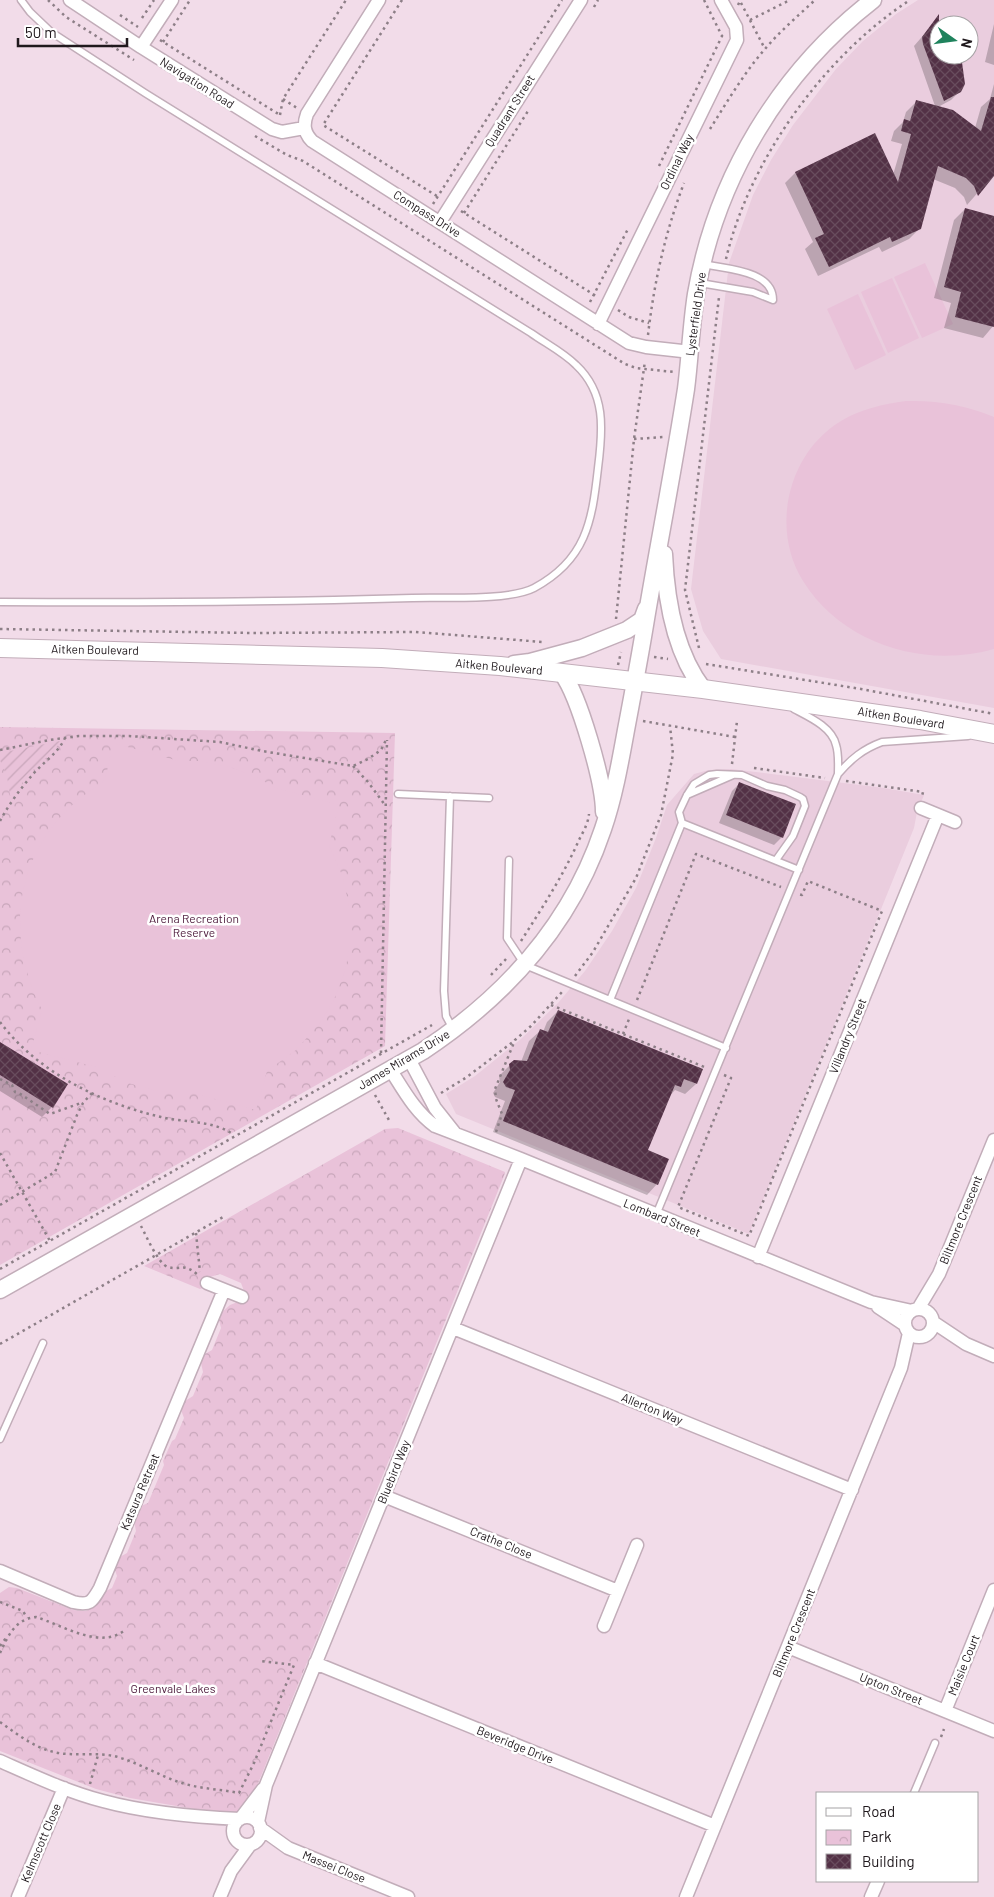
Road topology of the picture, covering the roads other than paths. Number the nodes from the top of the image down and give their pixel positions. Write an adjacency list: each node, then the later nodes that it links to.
1 (21, 0): 17 (lane)
2 (70, 0): 8 (street, Navigation Road)
3 (172, 0): 8 (street)
4 (379, 0): 9 (street)
5 (581, 0): 10 (street, Quadrant Street)
6 (721, 0): 13 (street, Ordinal Way)
7 (873, 0): 11 (street, Lysterfield Drive)
8 (141, 47): 9 (street, Navigation Road)
9 (304, 128): 10 (street, Compass Drive)
10 (440, 222): 13 (street, Compass Drive)
11 (703, 264): 12 (street, Lysterfield Drive); 12 (lane)
12 (699, 283): 14 (street, Lysterfield Drive)
13 (598, 324): 14 (street, Compass Drive)
14 (691, 352): 15 (street, Lysterfield Drive)
15 (666, 509): 16 (street, Lysterfield Drive); 22 (street)
16 (649, 601): 19 (street); 21 (street, Lysterfield Drive)
17 (0, 602)
18 (0, 648): 19 (main road, Aitken Boulevard)
19 (500, 666): 20 (main road, Aitken Boulevard)
20 (562, 673): 21 (main road, Aitken Boulevard); 33 (street)
21 (636, 680): 22 (main road, Aitken Boulevard); 33 (street, James Mirams Drive)
22 (703, 689): 23 (main road, Aitken Boulevard)
23 (781, 701): 24 (main road, Aitken Boulevard); 25 (lane)
24 (994, 734): 25 (lane)
25 (838, 774): 36 (lane)
26 (398, 794): 27 (lane)
27 (450, 796): 28 (lane); 39 (lane)
28 (489, 798)
29 (921, 808): 30 (street)
30 (938, 815): 31 (street); 47 (street, Villandry Street)
31 (955, 822)
32 (682, 823): 35 (lane); 35 (lane); 38 (lane)
33 (603, 829): 37 (street, James Mirams Drive)
34 (509, 860): 37 (lane)
35 (776, 860): 36 (lane)
36 (799, 870): 40 (lane)
37 (525, 965): 38 (lane); 39 (street, James Mirams Drive)
38 (610, 1000): 40 (lane)
39 (450, 1023): 41 (street, James Mirams Drive)
40 (726, 1048): 46 (lane)
41 (409, 1059): 42 (street, James Mirams Drive); 43 (street)
42 (390, 1069): 43 (street, Lombard Street); 50 (street, James Mirams Drive)
43 (454, 1132): 45 (street, Lombard Street)
44 (994, 1140): 48 (street, Biltmore Crescent)
45 (521, 1159): 46 (street, Lombard Street); 55 (street, Bluebird Way)
46 (656, 1215): 47 (street, Lombard Street)
47 (758, 1257): 53 (street, Lombard Street)
48 (939, 1274): 54 (street, Biltmore Crescent); 56 (street, Biltmore Crescent)
49 (207, 1283): 51 (street)
50 (0, 1290)
51 (224, 1290): 52 (street); 65 (street, Katsura Retreat)
52 (242, 1297)
53 (871, 1302): 54 (street, Lombard Street); 57 (street, Lombard Street)
54 (915, 1310): 56 (street); 57 (street)
55 (453, 1328): 62 (street, Allerton Way); 63 (street, Bluebird Way)
56 (928, 1328): 57 (street); 59 (street); 60 (street, Biltmore Crescent)
57 (907, 1329): 60 (street, Biltmore Crescent)
58 (43, 1343): 61 (lane)
59 (994, 1356)
60 (901, 1368): 62 (street, Biltmore Crescent)
61 (0, 1438)
62 (852, 1490): 69 (street, Biltmore Crescent)
63 (384, 1496): 67 (street, Crathe Close); 70 (street, Bluebird Way)
64 (637, 1546): 67 (street)
65 (0, 1571)
66 (994, 1590): 71 (street, Maisie Court)
67 (618, 1591): 68 (street)
68 (604, 1626)
69 (788, 1647): 71 (street, Upton Street); 81 (street, Biltmore Crescent)
70 (315, 1663): 75 (street, Bluebird Way); 81 (street, Beveridge Drive)
71 (945, 1711): 72 (street, Upton Street)
72 (994, 1731)
73 (935, 1743): 77 (lane)
74 (0, 1761): 76 (street)
75 (266, 1785): 79 (street, Bluebird Way); 80 (street, Bluebird Way)
76 (64, 1788): 78 (street); 87 (street, Kelmscott Close)
77 (914, 1792)
78 (207, 1818): 79 (street); 82 (street)
79 (240, 1819): 80 (street); 82 (street)
80 (259, 1825): 83 (street); 84 (street, Massei Close)
81 (714, 1826): 90 (street, Biltmore Crescent)
82 (234, 1836): 83 (street); 85 (street)
83 (252, 1844): 84 (street, Massei Close); 85 (street)
84 (288, 1848): 89 (street, Massei Close)
85 (231, 1871): 88 (street)
86 (878, 1882): 91 (street)
87 (18, 1897)
88 (220, 1897)
89 (408, 1897)
90 (686, 1897)
91 (871, 1897)

